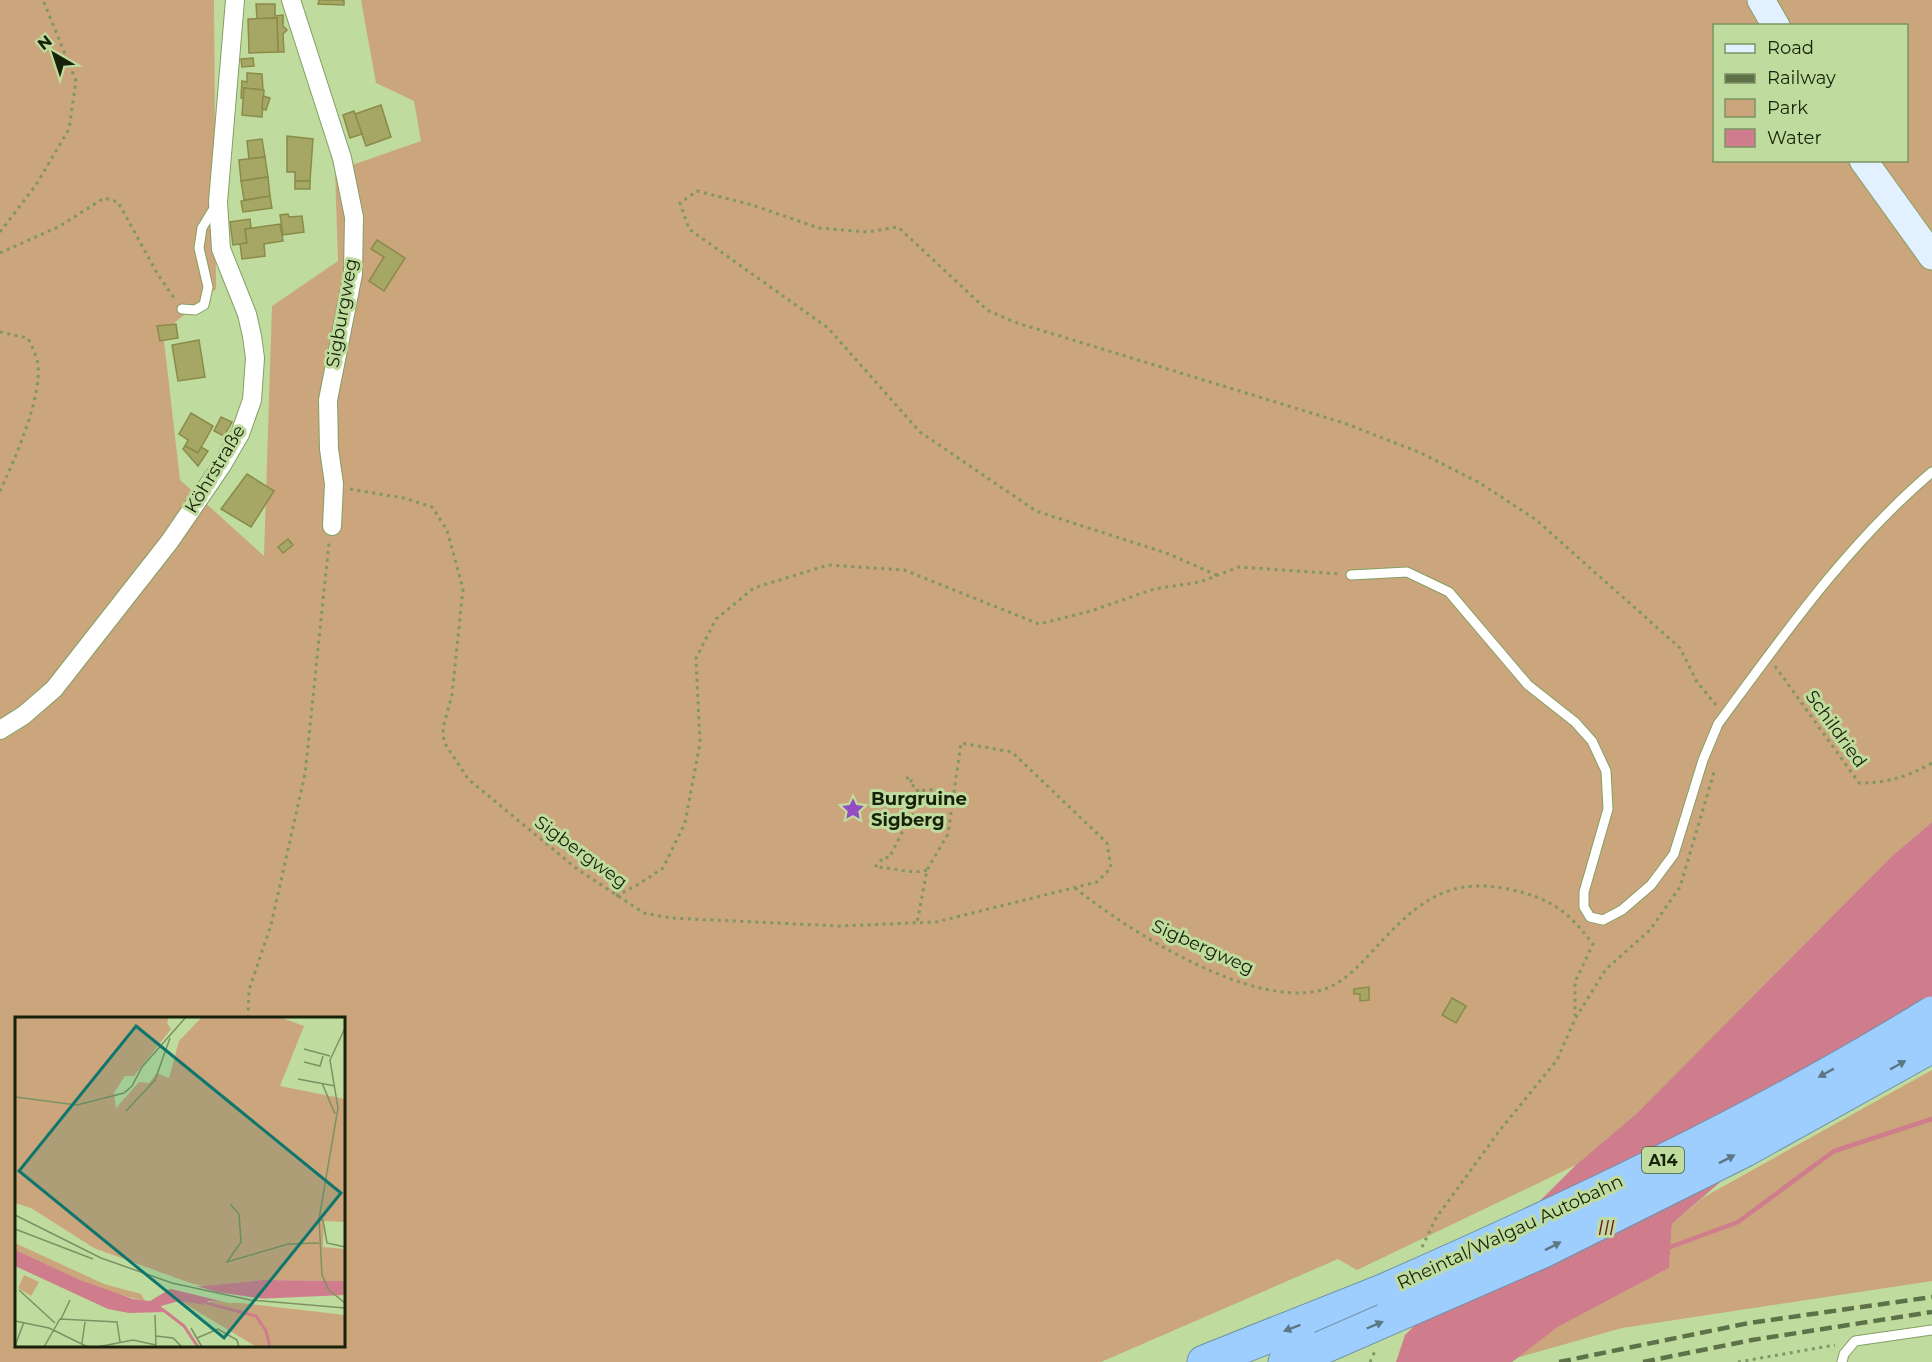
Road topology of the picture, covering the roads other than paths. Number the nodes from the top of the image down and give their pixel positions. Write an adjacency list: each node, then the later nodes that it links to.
1 (235, 0): 6 (street, Köhrstraße)
2 (291, 0): 10 (street, Sigburgweg)
3 (1761, 0): 4 (main road)
4 (1775, 24)
5 (1864, 162): 7 (main road)
6 (218, 202): 8 (lane); 12 (street, Köhrstraße)
7 (1930, 250)
8 (182, 309)
9 (1932, 472): 11 (lane)
10 (332, 526)
11 (1351, 575)
12 (0, 730)
13 (1932, 1013): 16 (highway, Rheintal/Walgau Autobahn / A14, one-way to 16, bridge)
14 (1932, 1046): 17 (highway, Rheintal/Walgau Autobahn / A14, one-way to 14, bridge)
15 (1932, 1330): 18 (lane)
16 (1204, 1362)
17 (1285, 1362)
18 (1842, 1362)

